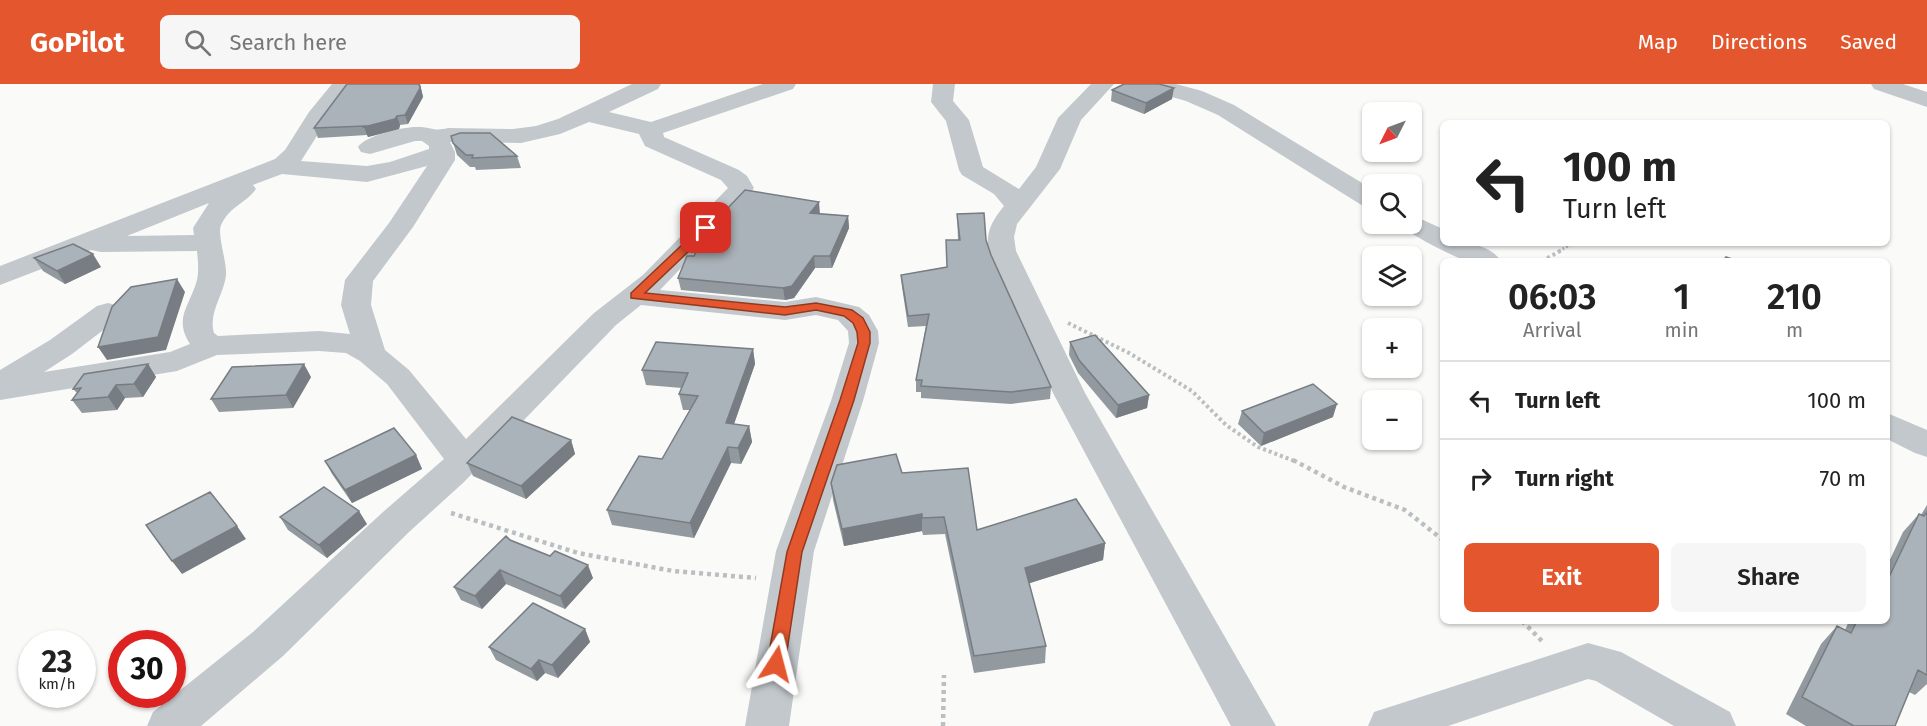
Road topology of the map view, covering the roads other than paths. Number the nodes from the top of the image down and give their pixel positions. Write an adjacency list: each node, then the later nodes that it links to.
1 (344, 84): 13 (street)
2 (785, 84): 10 (street)
3 (944, 84): 15 (street)
4 (1103, 84): 15 (street)
5 (1152, 84): 14 (street)
6 (1882, 84): 8 (street)
7 (629, 87): 9 (street)
8 (1927, 100)
9 (586, 114): 10 (street); 11 (street)
10 (650, 130): 23 (street)
11 (437, 144): 12 (street); 13 (street); 26 (street)
12 (370, 147)
13 (272, 169): 18 (street); 19 (street)
14 (1362, 194)
15 (1017, 205): 34 (street)
16 (1422, 228): 17 (street)
17 (1440, 238)
18 (87, 243): 19 (street); 22 (street)
19 (209, 243): 25 (street)
20 (1456, 246): 21 (street)
21 (1481, 258)
22 (0, 276)
23 (635, 296): 31 (street); 33 (street)
24 (108, 312): 27 (street)
25 (212, 346): 26 (street); 28 (street)
26 (371, 354): 31 (street)
27 (0, 384)
28 (0, 389)
29 (1890, 426): 30 (street)
30 (1927, 446)
31 (465, 460): 32 (street)
32 (169, 726)
33 (766, 726)
34 (1254, 726)
35 (1390, 726): 36 (street)
36 (1714, 726)

